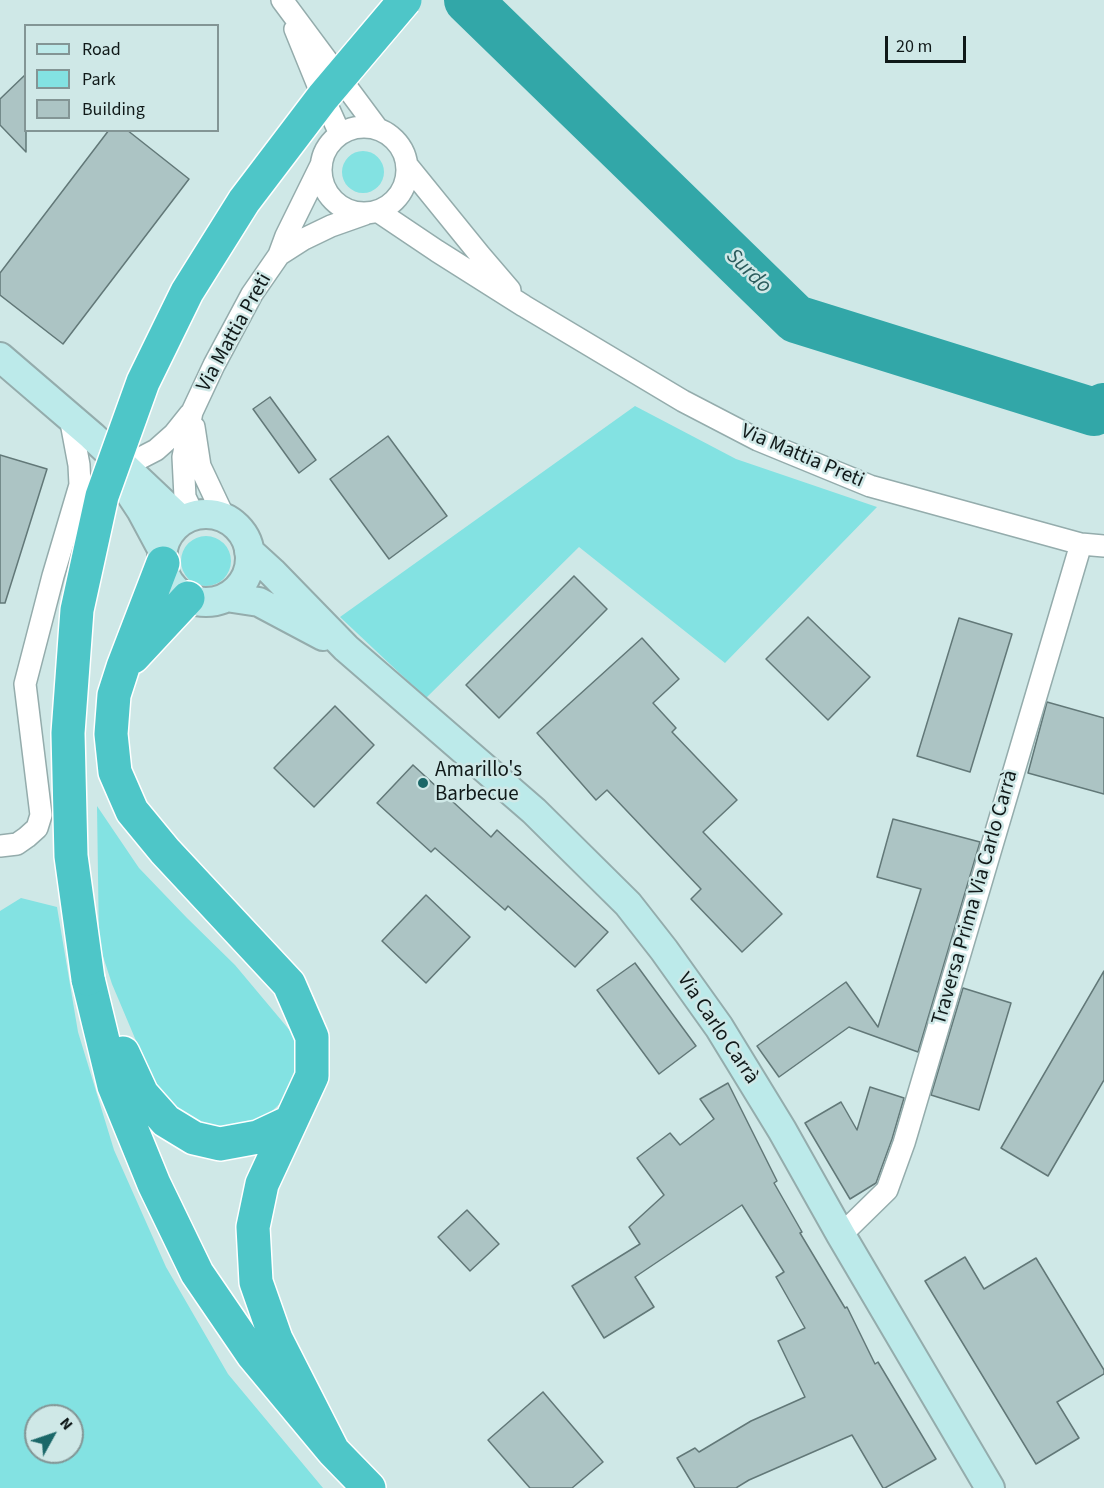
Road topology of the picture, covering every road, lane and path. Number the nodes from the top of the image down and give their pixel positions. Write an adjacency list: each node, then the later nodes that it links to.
1 (405, 0): 26 (highway, bridge)
2 (284, 3): 3 (street, Via Mattia Preti); 4 (street)
3 (377, 128): 4 (street); 6 (street, Via Mattia Preti)
4 (340, 134): 5 (street, Via Mattia Preti)
5 (321, 165): 7 (street, Via Mattia Preti); 8 (street, Via Mattia Preti)
6 (407, 165): 7 (street, Via Mattia Preti); 9 (street, Via Mattia Preti)
7 (372, 213): 8 (street, Via Mattia Preti); 9 (street, Via Mattia Preti)
8 (279, 255): 11 (street, Via Mattia Preti)
9 (524, 306): 17 (street, Via Mattia Preti)
10 (0, 357): 12 (main road)
11 (192, 412): 14 (street, Via Mattia Preti); 15 (street, Via Mattia Preti); 16 (street, Via Mattia Preti)
12 (70, 417): 13 (main road); 25 (street)
13 (92, 436): 14 (main road); 20 (main road)
14 (125, 466): 15 (main road)
15 (188, 519): 16 (main road); 20 (main road)
16 (225, 519): 19 (main road)
17 (1081, 544): 18 (street, Via Mattia Preti); 28 (street, Traversa Prima Via Carlo Carrà)
18 (1104, 546)
19 (249, 551): 21 (main road); 23 (main road, Via Carlo Carrà)
20 (163, 557): 22 (main road); 24 (highway)
21 (226, 597): 22 (main road); 23 (main road, Via Carlo Carrà)
22 (188, 598): 24 (highway)
23 (346, 648): 28 (main road, Via Carlo Carrà)
24 (123, 667): 27 (highway)
25 (0, 846)
26 (88, 979): 27 (highway); 29 (highway)
27 (290, 1122): 29 (highway)
28 (841, 1235): 31 (main road, Via Carlo Carrà)
29 (333, 1451): 30 (highway)
30 (369, 1488)
31 (990, 1488)

